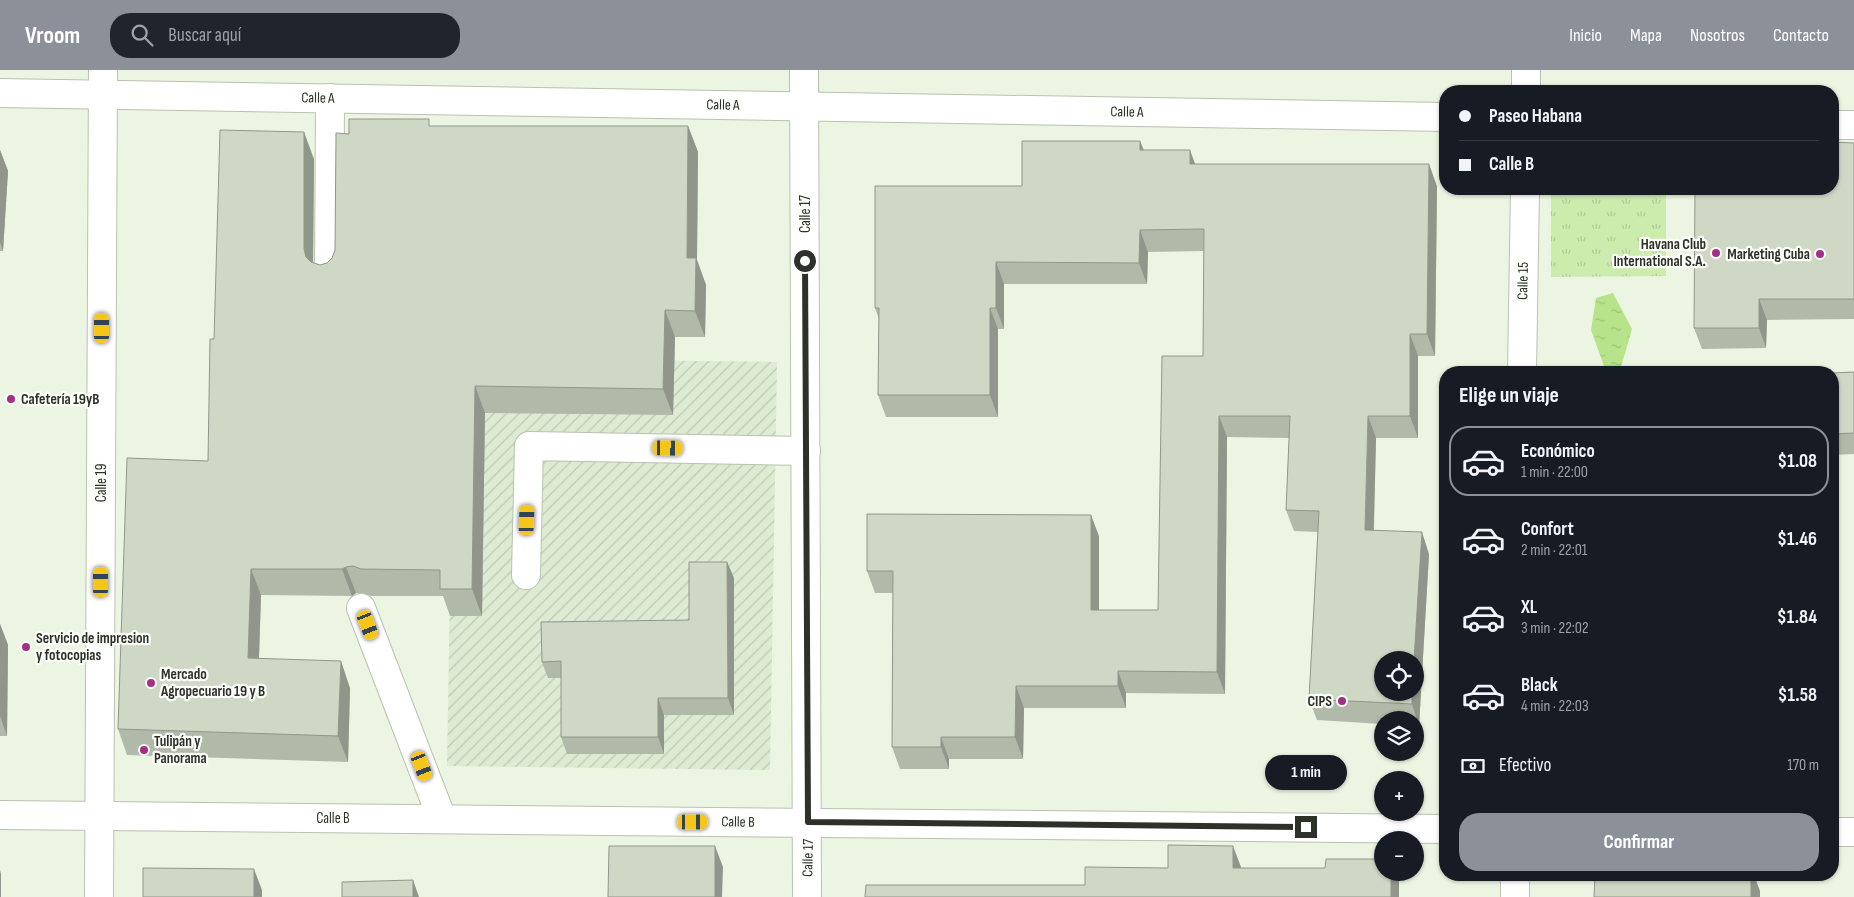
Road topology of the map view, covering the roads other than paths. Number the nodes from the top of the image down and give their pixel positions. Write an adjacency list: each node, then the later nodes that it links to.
1 (804, 70): 7 (street, Calle 17)
2 (1526, 70): 4 (street)
3 (103, 82): 5 (street, Calle A); 6 (street, Calle A); 18 (street, Calle 19)
4 (1526, 85)
5 (0, 93)
6 (330, 98): 7 (street, Calle A); 12 (street)
7 (804, 106): 8 (street, Calle A); 14 (street, Calle 17)
8 (1439, 117)
9 (1839, 124): 10 (street)
10 (1854, 125)
11 (1525, 195): 13 (street, Calle 15)
12 (329, 276)
13 (1522, 366)
14 (806, 451): 15 (street); 20 (street, Calle 17)
15 (526, 575)
16 (361, 608): 19 (street)
17 (0, 815): 18 (street, Calle B)
18 (100, 816): 19 (street, Calle B); 25 (street, Calle 19)
19 (442, 819): 20 (street, Calle B)
20 (808, 822): 21 (street, Calle B); 26 (street, Calle 17)
21 (1439, 829)
22 (1839, 832): 23 (street)
23 (1854, 832)
24 (1515, 881): 27 (street)
25 (99, 897)
26 (807, 897)
27 (1515, 897)

